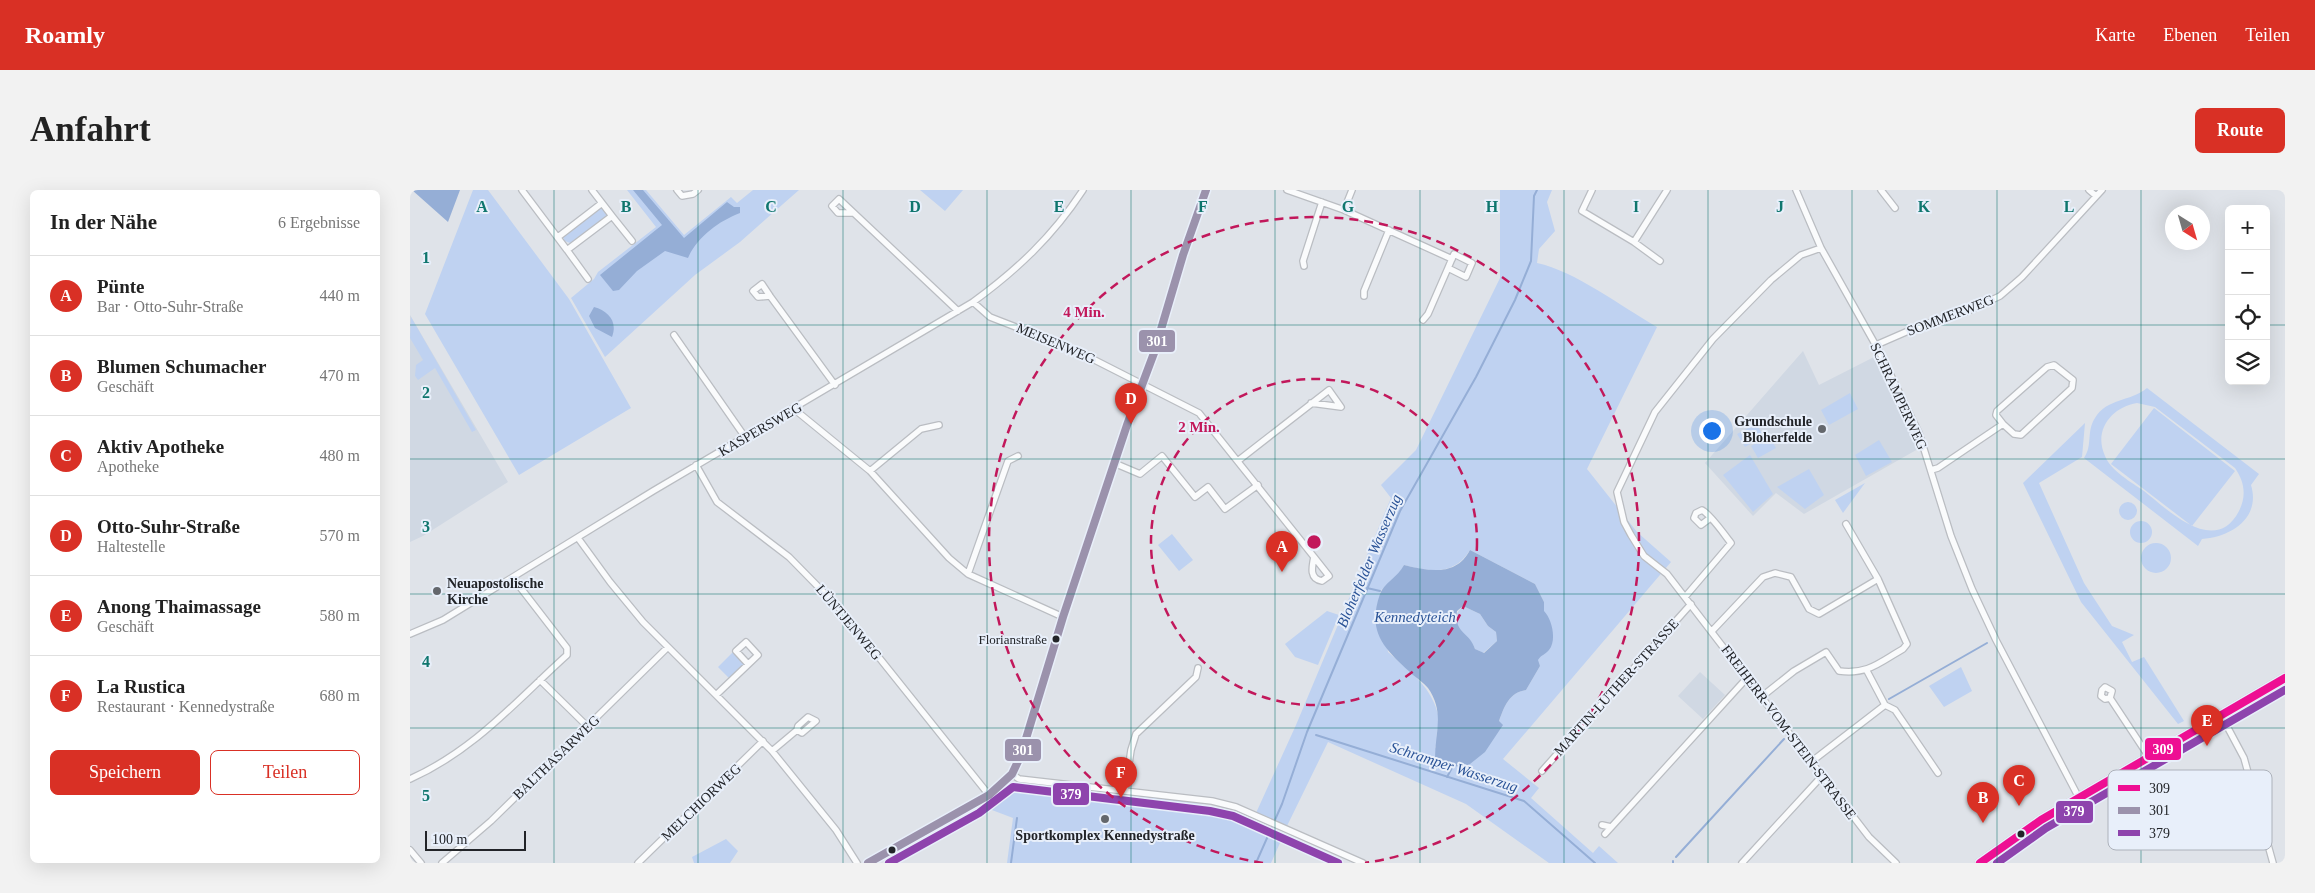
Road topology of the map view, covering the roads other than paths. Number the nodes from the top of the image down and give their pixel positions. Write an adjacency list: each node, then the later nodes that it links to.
1 (522, 190): 23 (street)
2 (592, 190): 17 (street)
3 (677, 190): 4 (street)
4 (698, 190)
5 (1083, 190): 35 (street, KASPERSWEG)
6 (1206, 190): 40 (street)
7 (1286, 190): 16 (street)
8 (1352, 190): 19 (street)
9 (1592, 190): 25 (street)
10 (1667, 190): 25 (street)
11 (1796, 190): 26 (street, SCHRAMPERWEG)
12 (1881, 190): 18 (street)
13 (2089, 190): 15 (street)
14 (2102, 190): 15 (street, SOMMERWEG)
15 (2096, 196): 39 (street, SOMMERWEG)
16 (1322, 202): 19 (street); 30 (street)
17 (602, 203): 21 (street); 23 (street)
18 (1895, 208)
19 (1344, 210): 22 (street)
20 (853, 212): 36 (street)
21 (612, 216): 24 (street); 27 (street)
22 (1389, 230): 28 (street); 34 (street)
23 (558, 237): 27 (street)
24 (632, 241)
25 (1634, 242): 29 (street)
26 (1821, 248): 39 (street, SCHRAMPERWEG); 61 (street, FREIHERR-VOM-STEIN-STRASSE)
27 (567, 250): 32 (street)
28 (1452, 259): 31 (street); 31 (street)
29 (1660, 261)
30 (1304, 266)
31 (1448, 268): 37 (street)
32 (588, 278)
33 (770, 296): 41 (street)
34 (1364, 296)
35 (972, 302): 36 (street, KASPERSWEG); 40 (street, MEISENWEG)
36 (958, 311): 41 (street, KASPERSWEG)
37 (1423, 320)
38 (674, 334): 46 (street)
39 (1876, 345): 51 (street, SCHRAMPERWEG)
40 (1142, 383): 48 (street, MEISENWEG); 49 (street)
41 (835, 385): 43 (street, KASPERSWEG)
42 (1311, 403): 42 (street); 48 (street)
43 (794, 409): 46 (street, KASPERSWEG); 52 (street)
44 (2003, 424): 44 (street); 51 (street)
45 (939, 425): 52 (street)
46 (745, 437): 50 (street, KASPERSWEG)
47 (1018, 456): 58 (street)
48 (1239, 460): 53 (street, MEISENWEG)
49 (1114, 463): 53 (street); 63 (street)
50 (696, 465): 56 (street, KASPERSWEG); 93 (street, LÜNTJENWEG)
51 (1931, 470): 94 (street, SCHRAMPERWEG)
52 (870, 471): 58 (street)
53 (1258, 485): 57 (street, MEISENWEG)
54 (1709, 519): 61 (street)
55 (1846, 524): 60 (street)
56 (578, 538): 59 (street, KASPERSWEG); 66 (street)
57 (1314, 557)
58 (968, 574): 63 (street)
59 (513, 578): 65 (street, KASPERSWEG); 72 (street)
60 (1878, 579): 64 (street); 69 (street)
61 (1685, 596): 62 (street, FREIHERR-VOM-STEIN-STRASSE)
62 (1691, 604): 64 (street, FREIHERR-VOM-STEIN-STRASSE); 84 (street, MARTIN-LUTHER-STRASSE)
63 (1063, 617): 88 (street)
64 (1712, 631): 71 (street, FREIHERR-VOM-STEIN-STRASSE)
65 (410, 634)
66 (667, 648): 73 (street); 78 (street, BALTHASARWEG)
67 (748, 664): 73 (street)
68 (1198, 668): 92 (street)
69 (1867, 671): 74 (street); 76 (street)
70 (2285, 678): 77 (street)
71 (1746, 679): 74 (street, FREIHERR-VOM-STEIN-STRASSE); 96 (street)
72 (540, 680): 78 (street); 90 (street)
73 (716, 695): 80 (street)
74 (1760, 698): 83 (street, FREIHERR-VOM-STEIN-STRASSE)
75 (2110, 698): 82 (street)
76 (1885, 705): 83 (street); 87 (street)
77 (2221, 715): 82 (street); 86 (street)
78 (588, 727): 101 (street, BALTHASARWEG)
79 (797, 730): 81 (street)
80 (763, 741): 81 (street); 102 (street, MELCHIORWEG)
81 (772, 751): 103 (street)
82 (2149, 757): 85 (street)
83 (1811, 762): 89 (street, FREIHERR-VOM-STEIN-STRASSE)
84 (1542, 770)
85 (2127, 770)
86 (2247, 770)
87 (1938, 773)
88 (1012, 774): 92 (street); 93 (street)
89 (1822, 776): 106 (street); 107 (street, FREIHERR-VOM-STEIN-STRASSE)
90 (410, 779)
91 (2108, 781): 94 (street)
92 (1125, 791): 105 (street)
93 (988, 795): 104 (street)
94 (2079, 798): 108 (street)
95 (1602, 825): 96 (street)
96 (1611, 827): 97 (street)
97 (1605, 834)
98 (2269, 850): 109 (street)
99 (410, 853): 100 (street)
100 (421, 863)
101 (442, 863)
102 (638, 863)
103 (857, 863)
104 (868, 863)
105 (1363, 863)
106 (1742, 863)
107 (1896, 863)
108 (1980, 863)
109 (2273, 863)

